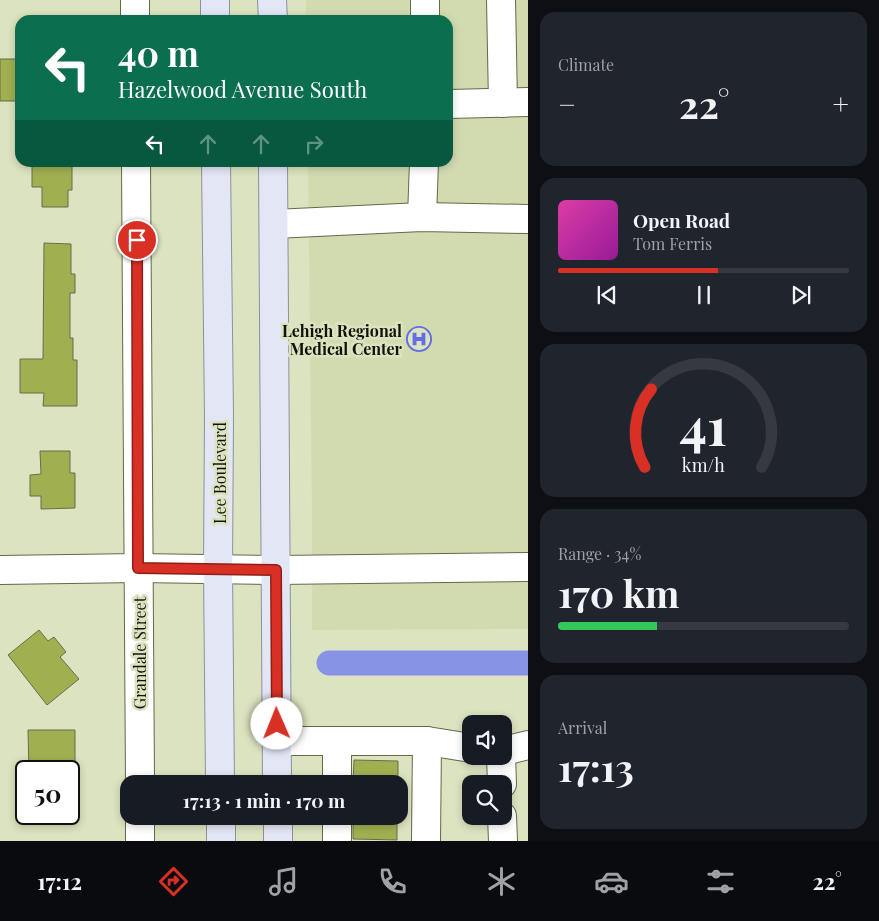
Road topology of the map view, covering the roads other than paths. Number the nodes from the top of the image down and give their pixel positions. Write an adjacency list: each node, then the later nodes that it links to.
1 (135, 0): 6 (street)
2 (215, 0): 7 (main road)
3 (272, 0): 8 (main road)
4 (425, 0): 9 (street)
5 (501, 0): 10 (street)
6 (135, 15)
7 (215, 15)
8 (273, 15)
9 (425, 15)
10 (515, 102): 11 (street)
11 (453, 104)
12 (136, 167): 20 (street, Grandale Street)
13 (216, 167): 21 (main road, Lee Boulevard)
14 (273, 167): 18 (main road)
15 (424, 167): 16 (street)
16 (422, 217): 17 (street); 18 (street)
17 (528, 219)
18 (274, 224): 23 (main road)
19 (528, 567): 23 (street)
20 (138, 568): 21 (street); 22 (street); 30 (street, Grandale Street)
21 (218, 569): 23 (street); 31 (main road, Lee Boulevard)
22 (0, 570)
23 (276, 570): 24 (main road)
24 (277, 741): 25 (street); 32 (main road)
25 (336, 741): 26 (street); 33 (street)
26 (427, 741): 28 (street); 43 (street)
27 (528, 745): 29 (street)
28 (462, 747)
29 (512, 749)
30 (140, 775)
31 (220, 775)
32 (277, 775)
33 (337, 775)
34 (140, 825): 39 (street)
35 (221, 825): 40 (main road)
36 (278, 825): 41 (main road)
37 (337, 825): 42 (street)
38 (502, 825): 44 (street)
39 (140, 841)
40 (221, 841)
41 (278, 841)
42 (337, 841)
43 (426, 841)
44 (503, 841)

